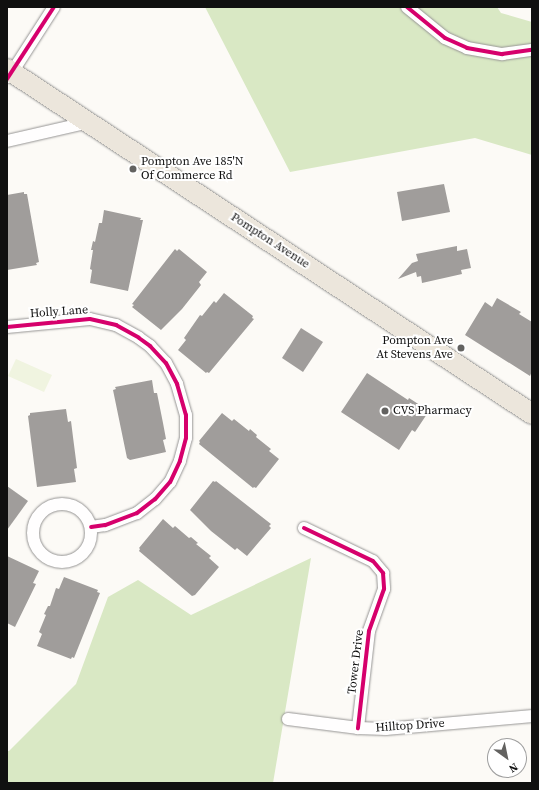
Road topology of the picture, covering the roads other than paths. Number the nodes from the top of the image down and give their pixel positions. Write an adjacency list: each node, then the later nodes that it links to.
1 (54, 7): 4 (street)
2 (407, 7): 3 (street)
3 (532, 50)
4 (9, 73): 5 (main road, Pompton Avenue)
5 (90, 122): 6 (street); 8 (main road, Pompton Avenue)
6 (7, 141)
7 (7, 327): 9 (street, Holly Lane)
8 (532, 414)
9 (91, 527): 9 (street)
10 (304, 528): 13 (street, Tower Drive)
11 (532, 716): 13 (street, Hilltop Drive)
12 (288, 719): 13 (street, Hilltop Drive)
13 (358, 728)

